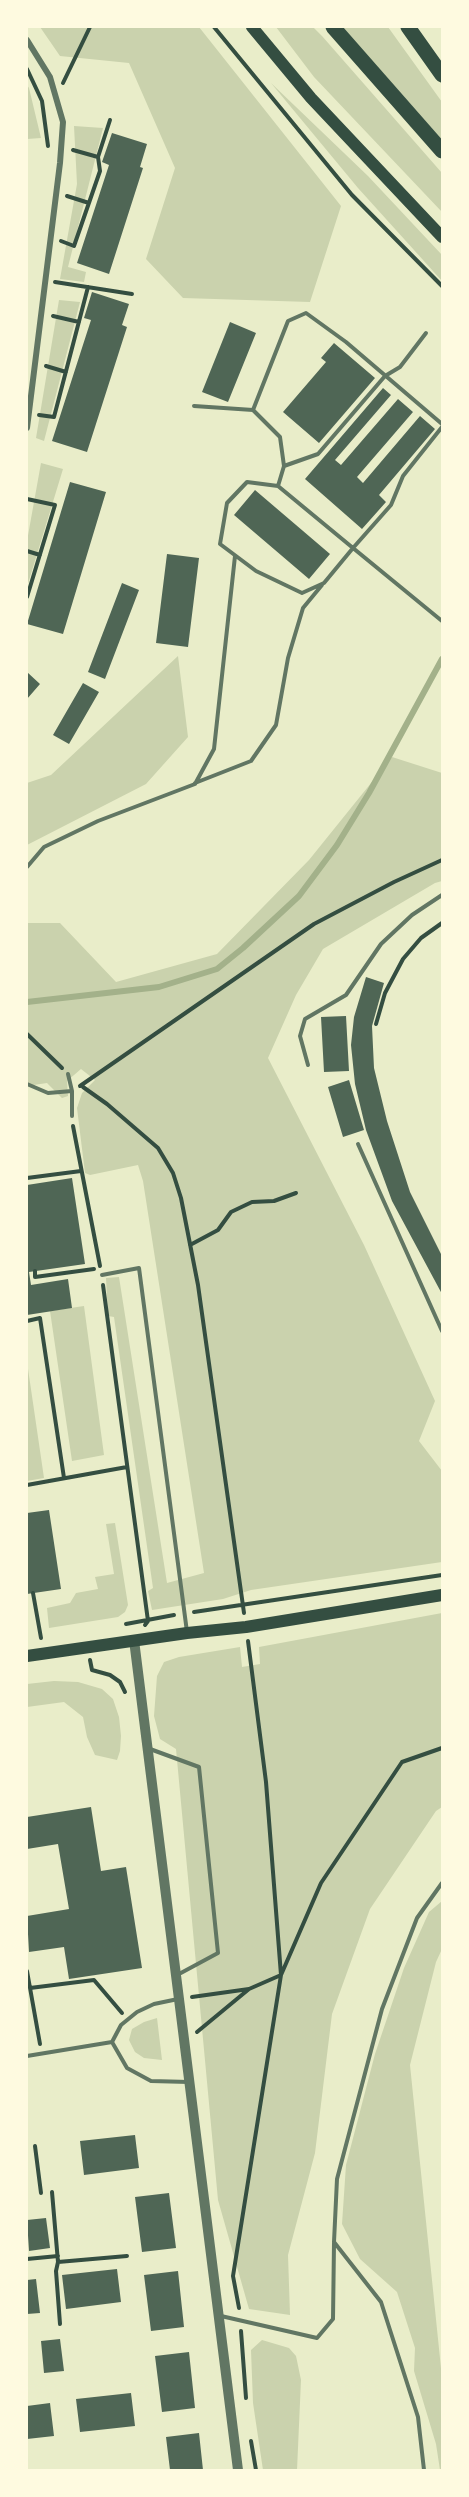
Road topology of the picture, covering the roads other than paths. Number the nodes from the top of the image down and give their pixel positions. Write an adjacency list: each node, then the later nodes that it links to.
1 (252, 27): 7 (main road)
2 (333, 27): 6 (highway)
3 (408, 27): 5 (highway)
4 (27, 40): 13 (street)
5 (442, 75)
6 (442, 151)
7 (442, 237)
8 (426, 333): 9 (lane)
9 (385, 376): 11 (lane); 12 (lane); 14 (lane)
10 (194, 406): 11 (lane)
11 (253, 410): 14 (lane)
12 (442, 425): 16 (lane)
13 (27, 428)
14 (284, 466): 15 (lane)
15 (278, 486): 16 (lane); 17 (lane)
16 (353, 548): 18 (lane); 19 (lane)
17 (235, 555): 18 (lane); 20 (lane)
18 (324, 583): 20 (lane)
19 (442, 621)
20 (195, 783): 21 (lane)
21 (27, 867)
22 (442, 896): 23 (lane)
23 (308, 1065)
24 (68, 1074): 26 (lane)
25 (27, 1084): 26 (lane)
26 (72, 1091): 27 (lane)
27 (72, 1116)
28 (358, 1144): 30 (lane)
29 (102, 1275): 32 (lane)
30 (442, 1330)
31 (442, 1595): 32 (main road)
32 (187, 1633): 33 (main road)
33 (134, 1640): 34 (main road); 35 (street)
34 (27, 1656)
35 (148, 1749): 37 (street); 37 (lane)
36 (442, 1883): 42 (lane)
37 (176, 1976): 38 (street)
38 (178, 1999): 39 (lane); 41 (street)
39 (112, 2043): 40 (lane); 41 (lane)
40 (27, 2056)
41 (189, 2082): 43 (street)
42 (334, 2242): 43 (lane); 45 (lane)
43 (217, 2315): 44 (street)
44 (238, 2470)
45 (424, 2470)

